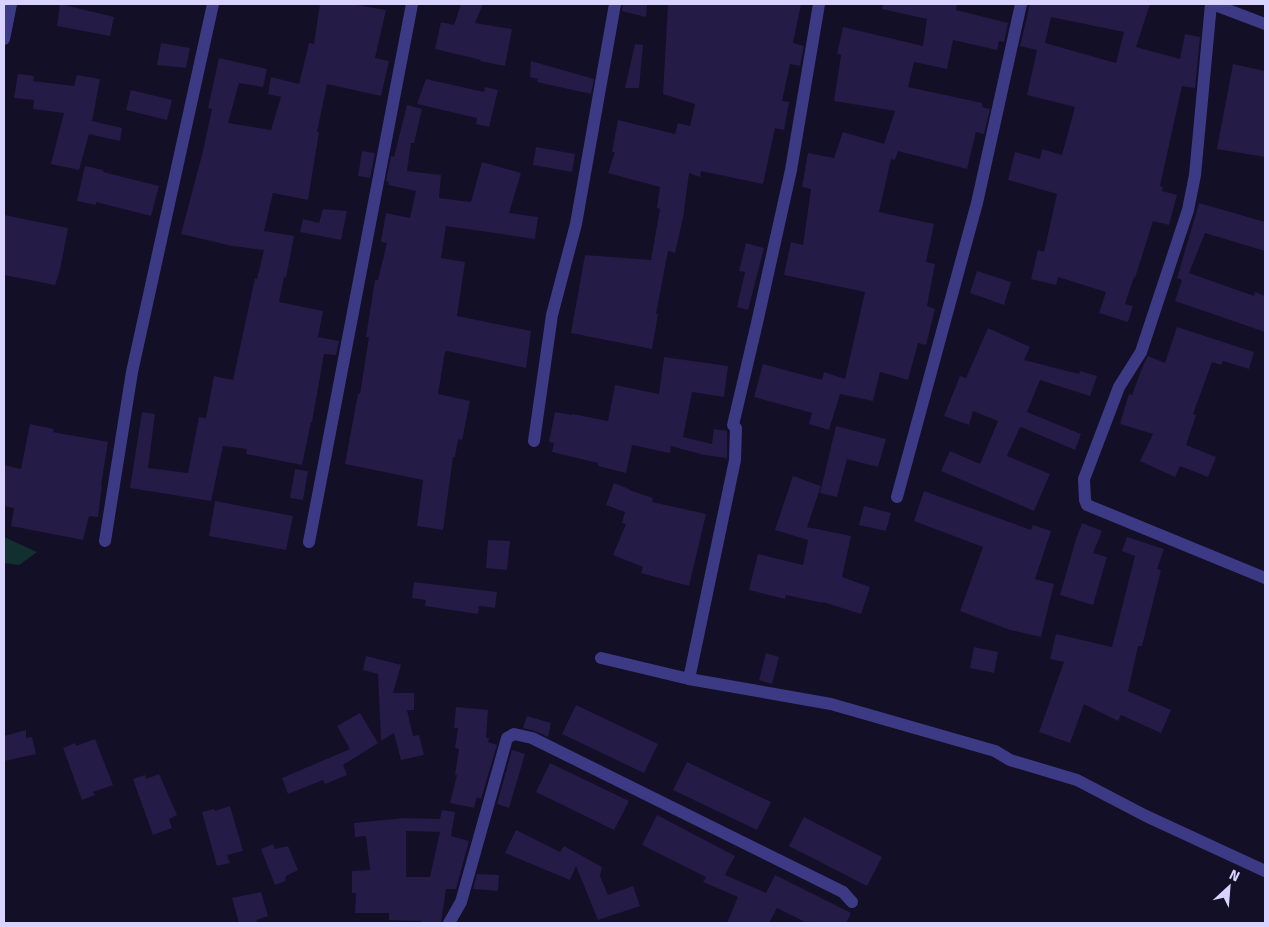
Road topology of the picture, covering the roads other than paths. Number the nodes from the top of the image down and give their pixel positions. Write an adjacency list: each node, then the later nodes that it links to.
1 (10, 4): 9 (street)
2 (212, 4): 12 (street)
3 (412, 4): 13 (street)
4 (616, 4): 10 (street)
5 (819, 4): 16 (street)
6 (1021, 4): 11 (street)
7 (1212, 4): 8 (street); 14 (street)
8 (1265, 24)
9 (4, 38)
10 (534, 441)
11 (897, 497)
12 (105, 541)
13 (309, 542)
14 (1265, 578)
15 (601, 658): 16 (street)
16 (689, 679): 17 (street)
17 (1265, 871)
18 (852, 902): 19 (street)
19 (449, 923)

